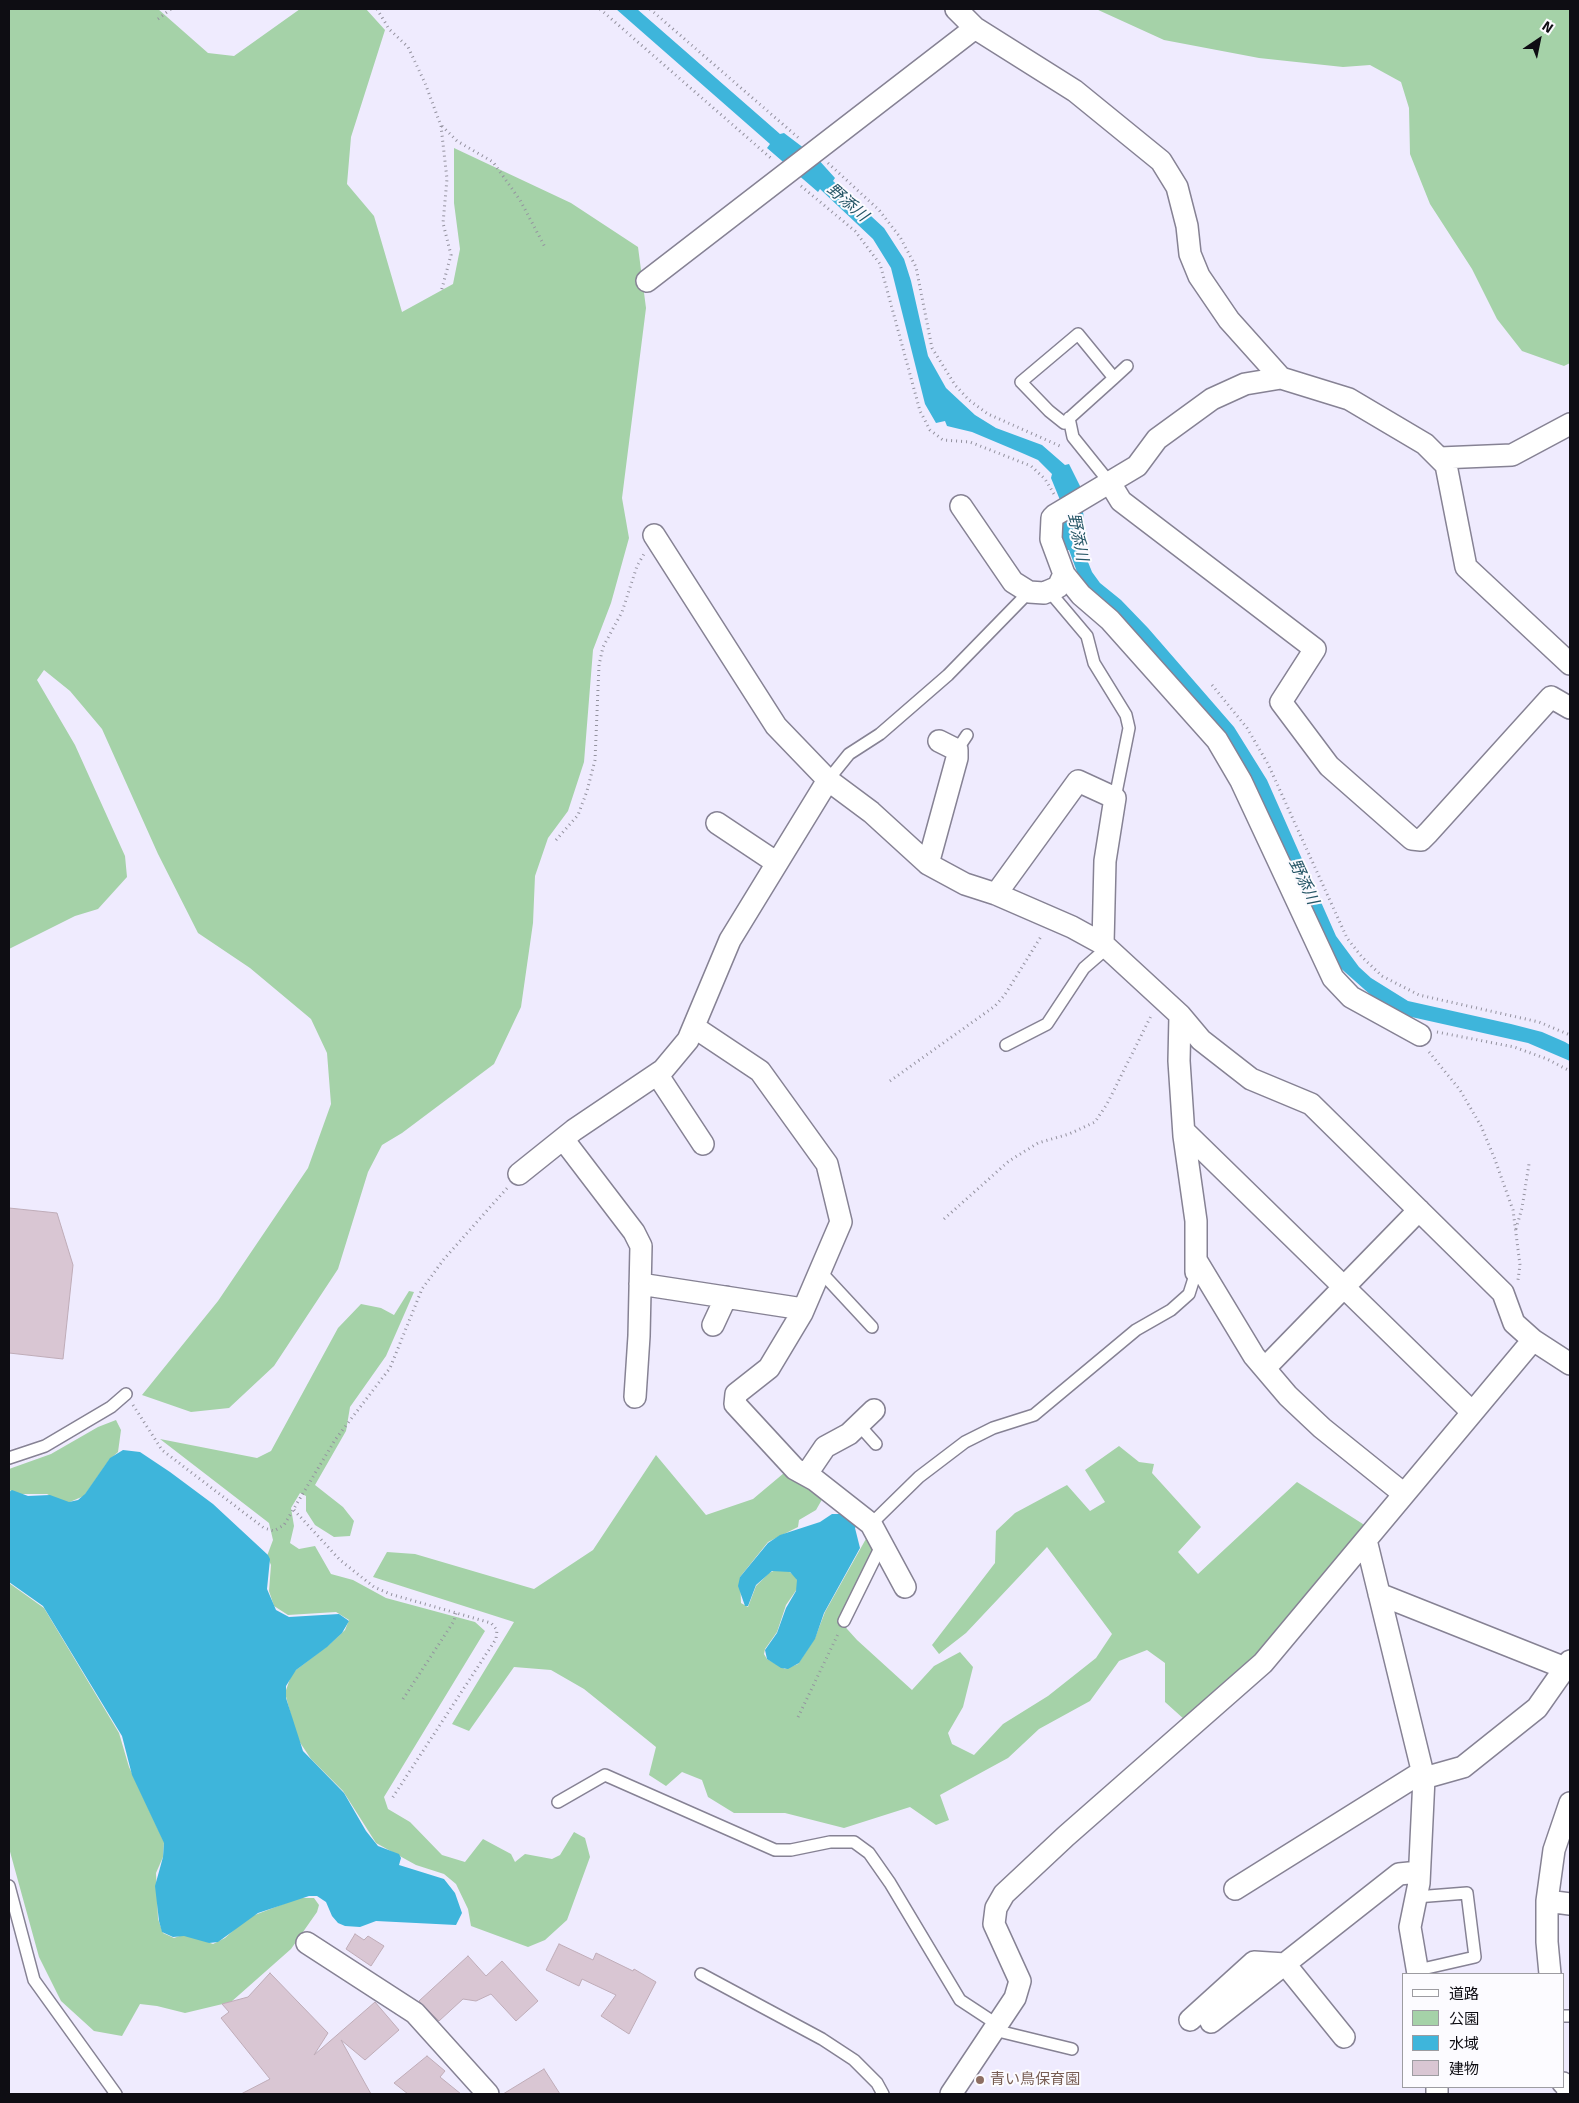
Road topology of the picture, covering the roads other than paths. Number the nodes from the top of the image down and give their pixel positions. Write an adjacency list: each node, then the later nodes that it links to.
1 (956, 9): 2 (street)
2 (976, 28): 3 (street); 6 (street)
3 (647, 280)
4 (1128, 366): 5 (lane)
5 (1114, 378): 7 (lane); 7 (lane)
6 (1281, 378): 9 (street); 10 (street)
7 (1069, 418): 10 (lane)
8 (1570, 424): 9 (street)
9 (1440, 458): 15 (street)
10 (1110, 482): 13 (street); 16 (street)
11 (961, 506): 14 (street)
12 (654, 535): 18 (street)
13 (1064, 574): 14 (street); 27 (street)
14 (1039, 591): 18 (lane); 19 (lane)
15 (1570, 664)
16 (1570, 708)
17 (954, 742): 22 (street)
18 (828, 780): 21 (street); 22 (street)
19 (1115, 798): 23 (street); 24 (street)
20 (717, 823): 21 (street)
21 (777, 863): 26 (street)
22 (928, 864): 23 (street)
23 (996, 894): 24 (street)
24 (1105, 946): 25 (street); 28 (lane)
25 (1180, 1016): 30 (street); 34 (street)
26 (694, 1028): 29 (street); 36 (street)
27 (1420, 1035)
28 (1006, 1045)
29 (658, 1074): 31 (street); 32 (street)
30 (1184, 1131): 35 (street); 38 (street)
31 (563, 1139): 33 (street); 37 (street)
32 (703, 1144)
33 (519, 1174)
34 (1419, 1210): 38 (street); 43 (street)
35 (1196, 1266): 45 (street); 54 (lane)
36 (820, 1271): 40 (street); 42 (lane)
37 (640, 1284): 39 (street); 47 (street)
38 (1344, 1287): 45 (street); 48 (street)
39 (726, 1297): 40 (street); 41 (street)
40 (803, 1309): 52 (street)
41 (713, 1325)
42 (872, 1327)
43 (1532, 1340): 44 (street); 48 (street)
44 (1570, 1364)
45 (1265, 1368): 53 (street)
46 (126, 1394): 51 (lane)
47 (635, 1397)
48 (1472, 1412): 53 (street)
49 (866, 1417): 50 (lane); 52 (street)
50 (876, 1444)
51 (9, 1458)
52 (806, 1475): 54 (street)
53 (1404, 1494): 55 (street)
54 (871, 1524): 56 (street)
55 (1366, 1540): 58 (street); 76 (street)
56 (882, 1544): 57 (street); 59 (lane)
57 (905, 1587)
58 (1380, 1594): 60 (street); 61 (street)
59 (844, 1621)
60 (1568, 1665): 61 (street)
61 (1423, 1775): 64 (street); 66 (street)
62 (558, 1802): 76 (lane)
63 (1570, 1803): 68 (street)
64 (1419, 1872): 67 (street); 71 (street)
65 (9, 1886): 79 (lane)
66 (1236, 1889)
67 (1416, 1897): 72 (street); 72 (lane)
68 (1547, 1901): 69 (street); 73 (street)
69 (1570, 1904)
70 (307, 1943): 80 (street)
71 (1285, 1964): 75 (street); 77 (street)
72 (1418, 1972)
73 (1550, 1973)
74 (701, 1974): 81 (lane)
75 (1201, 2021)
76 (996, 2028): 78 (lane); 82 (street)
77 (1344, 2037)
78 (1072, 2049)
79 (116, 2094)
80 (488, 2094)
81 (883, 2094)
82 (951, 2094)

